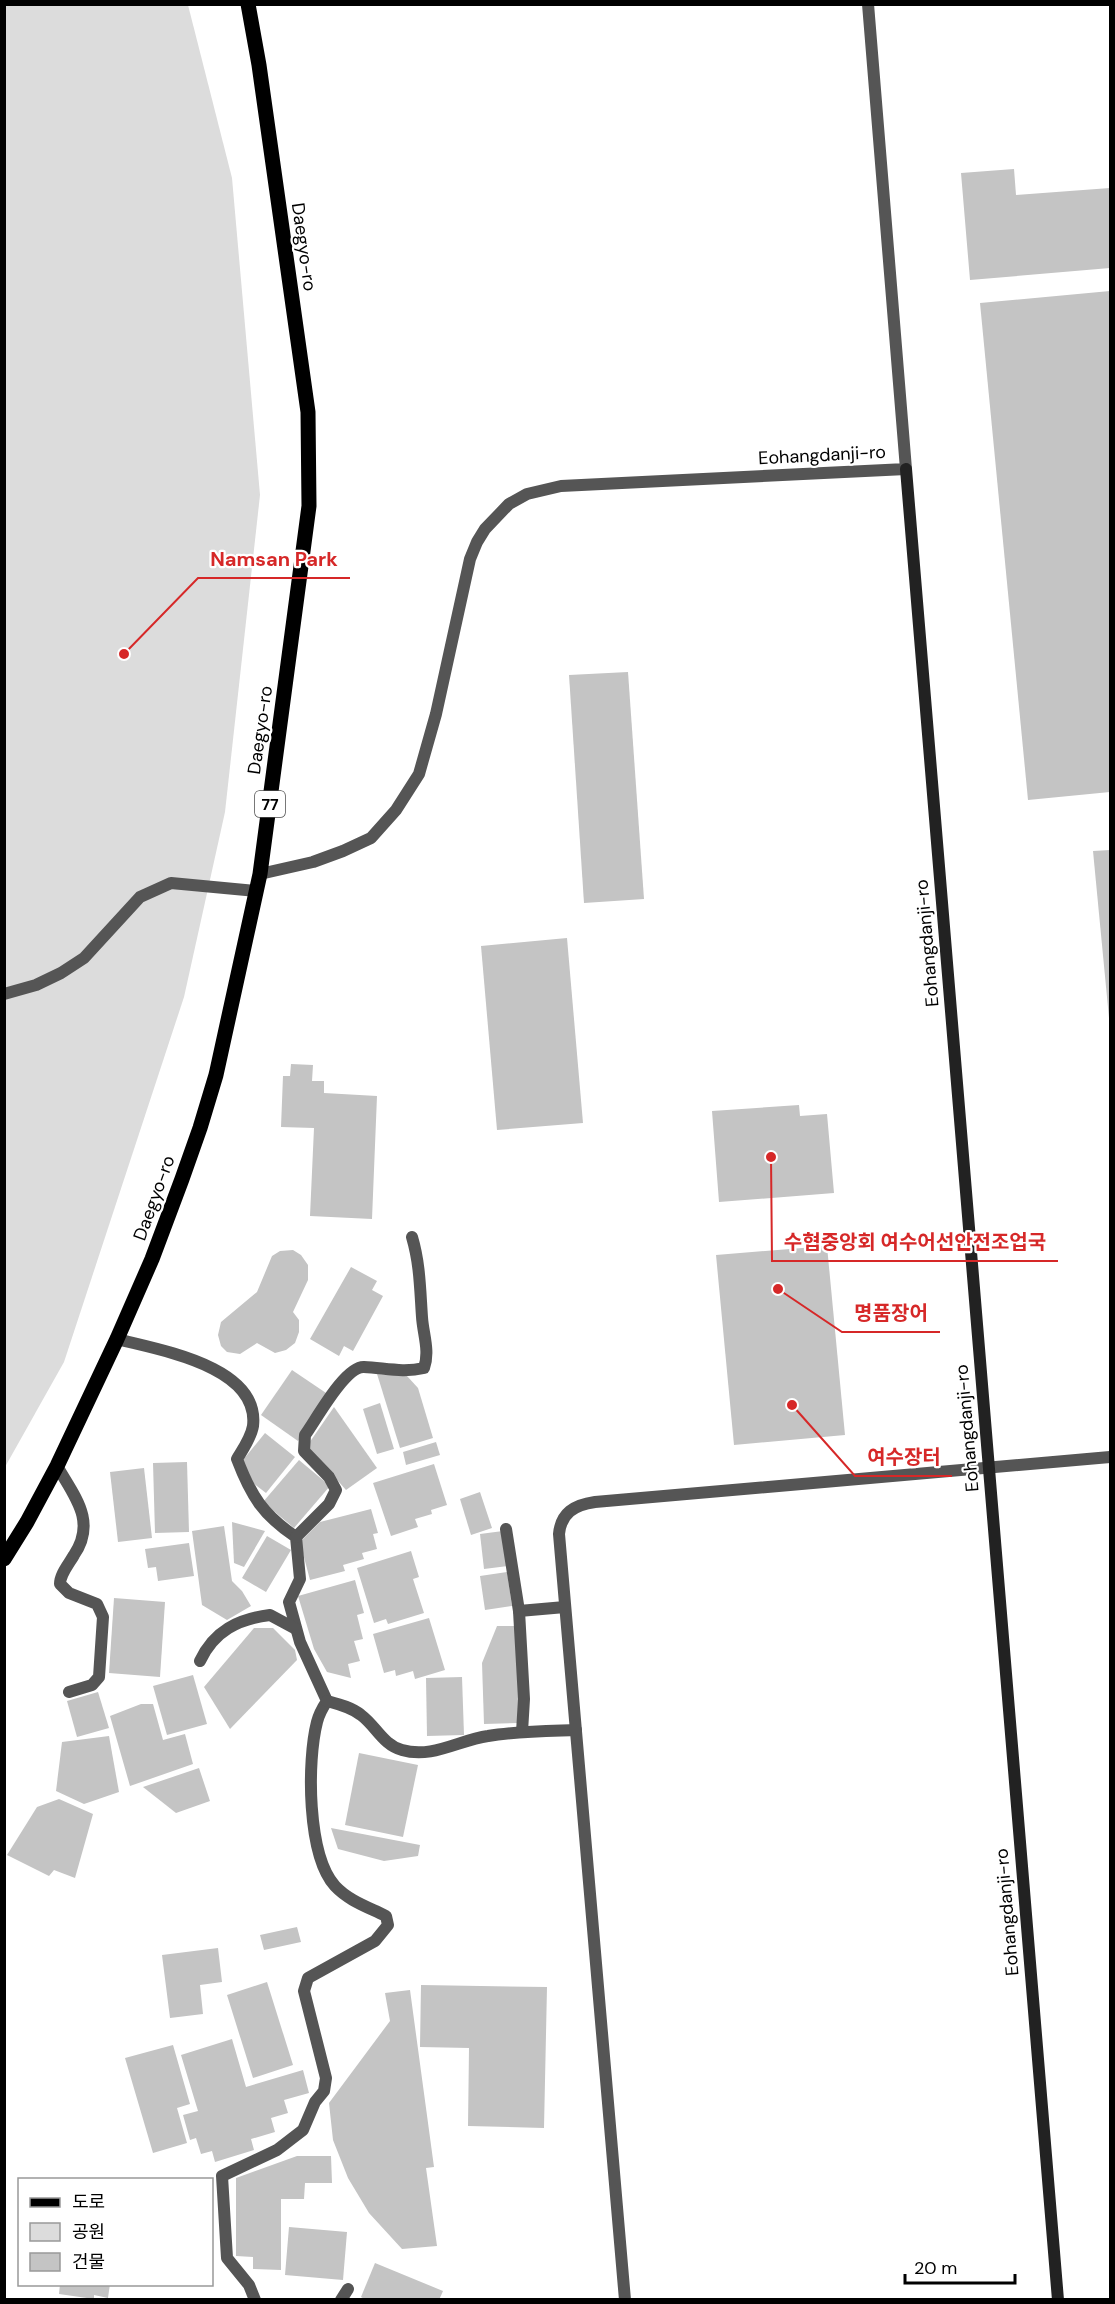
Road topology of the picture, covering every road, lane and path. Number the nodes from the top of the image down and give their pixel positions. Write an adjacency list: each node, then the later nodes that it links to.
1 (248, 4): 4 (main road, Daegyo-ro / 77)
2 (868, 4): 3 (street)
3 (906, 469): 4 (street, Eohangdanji-ro); 11 (street, Eohangdanji-ro)
4 (260, 874): 5 (main road, Daegyo-ro / 77)
5 (257, 891): 6 (street); 8 (main road, Daegyo-ro / 77)
6 (4, 994)
7 (412, 1237): 13 (street)
8 (117, 1339): 10 (main road, Daegyo-ro / 77); 13 (street)
9 (1110, 1456): 11 (street)
10 (57, 1466): 14 (main road, Daegyo-ro / 77); 19 (street)
11 (988, 1467): 15 (street); 25 (street, Eohangdanji-ro)
12 (506, 1529): 16 (street)
13 (296, 1537): 17 (street)
14 (4, 1559)
15 (565, 1607): 16 (street); 21 (street)
16 (519, 1611): 22 (street)
17 (296, 1629): 18 (street); 20 (street)
18 (200, 1661)
19 (69, 1692)
20 (327, 1701): 22 (street); 23 (street)
21 (576, 1730): 22 (street); 24 (street)
22 (522, 1732)
23 (255, 2300)
24 (625, 2300)
25 (1058, 2300)

